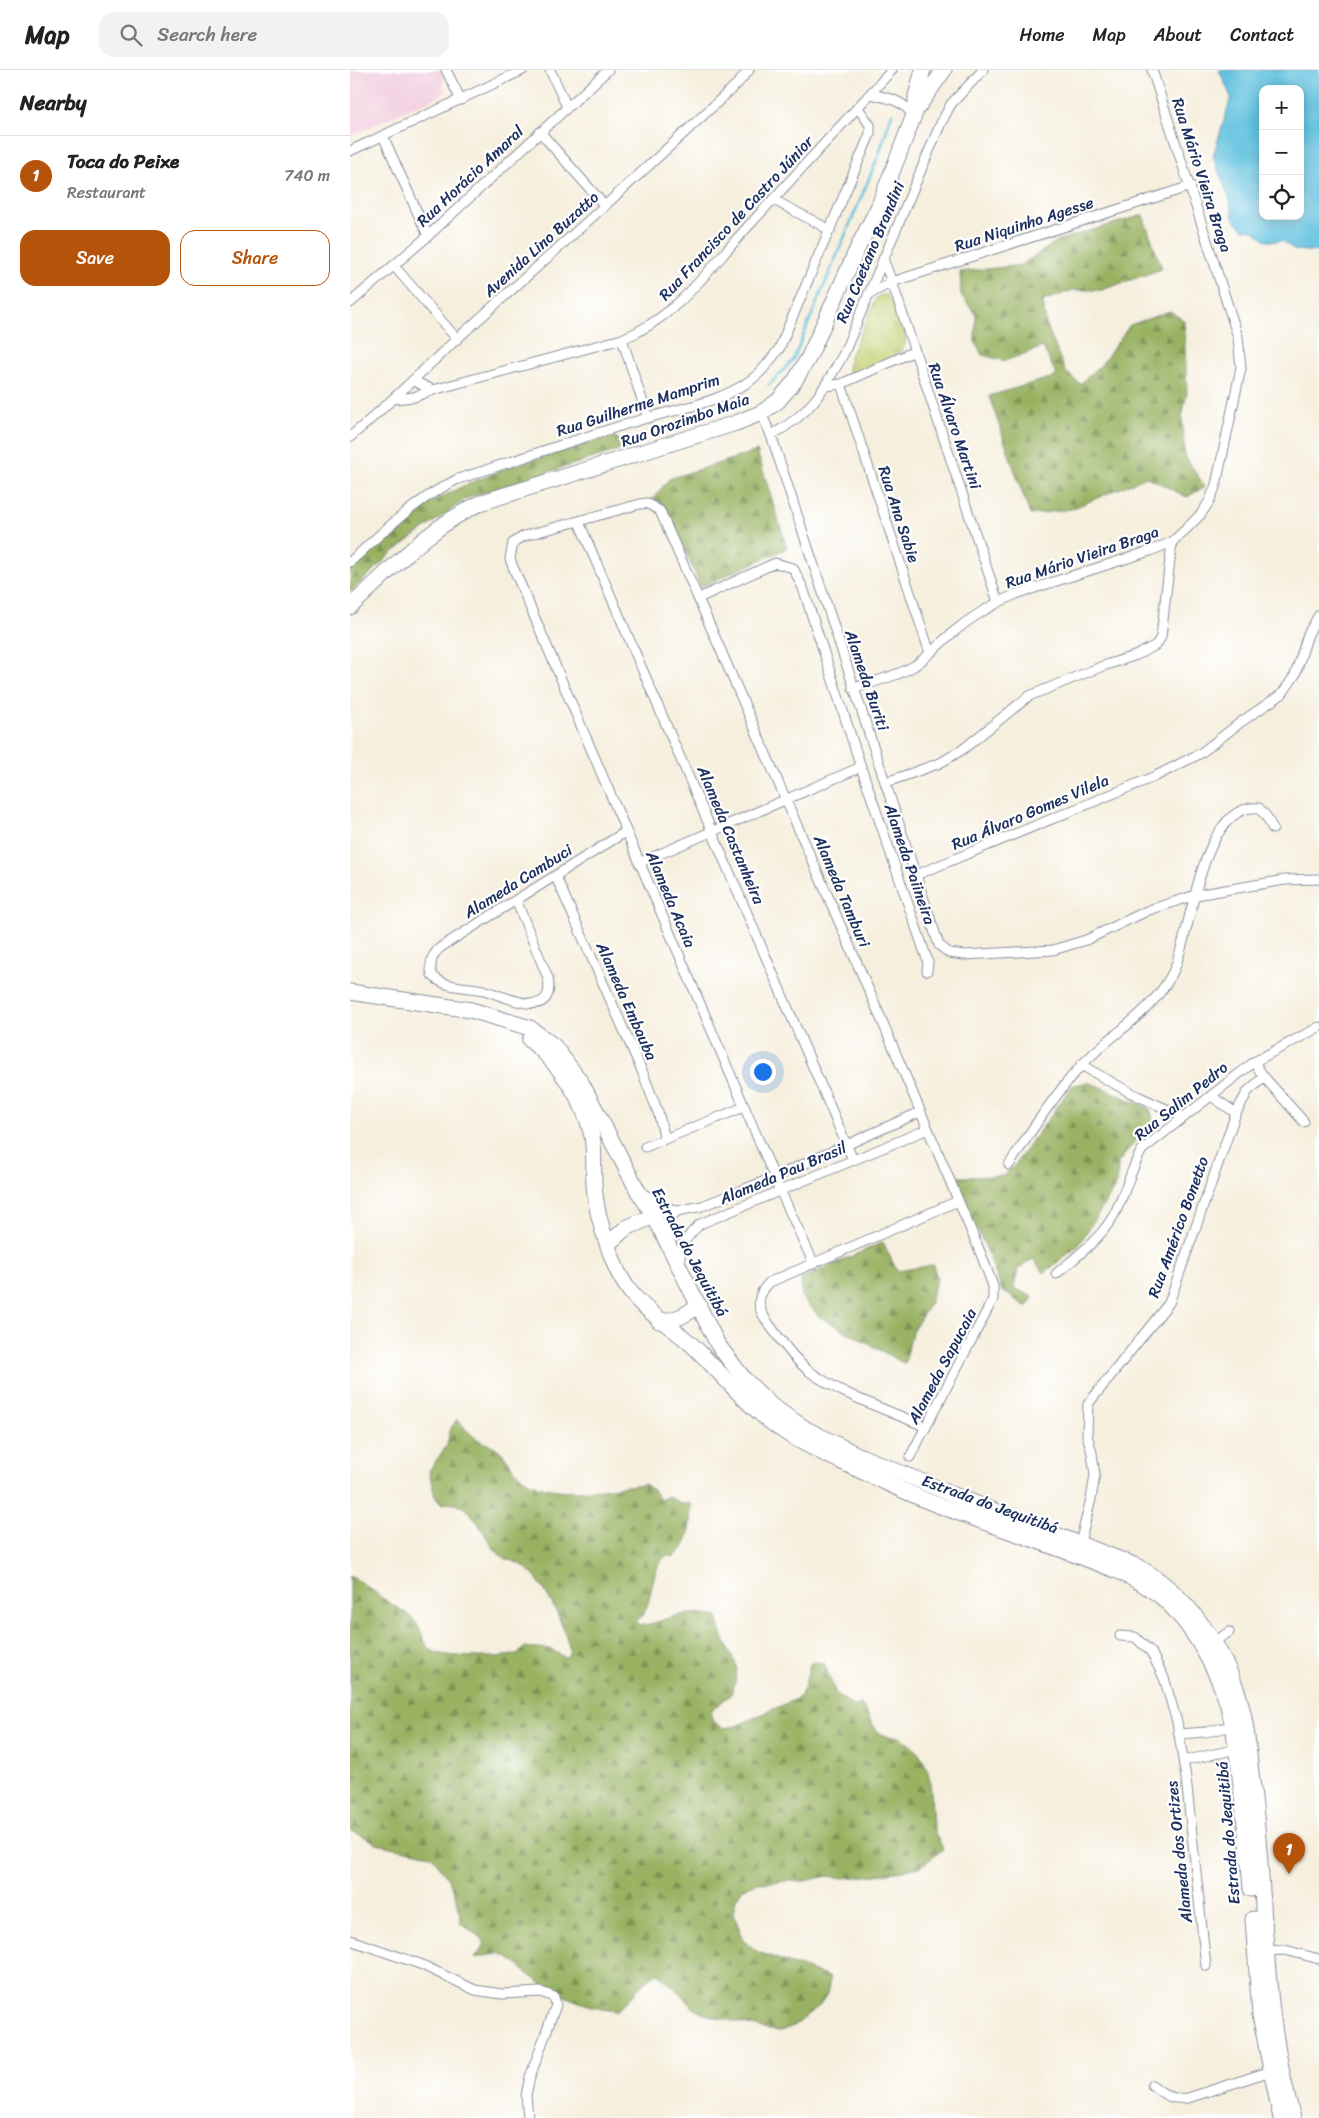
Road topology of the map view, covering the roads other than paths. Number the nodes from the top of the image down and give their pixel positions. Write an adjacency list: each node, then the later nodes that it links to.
1 (446, 70): 12 (street)
2 (523, 70): 12 (street)
3 (550, 70): 13 (street)
4 (608, 70): 13 (street, Rua Horácio Amaral)
5 (749, 70): 21 (street, Avenida Lino Buzatto)
6 (892, 70): 11 (street, Rua Francisco de Castro Júnior)
7 (924, 70): 15 (main road, Rua Orozimbo Maia)
8 (944, 70): 15 (main road, Rua Orozimbo Maia)
9 (983, 70): 24 (street, Rua Caetano Brandini)
10 (1152, 70): 19 (street, Rua Mário Vieira Braga)
11 (870, 94): 14 (street, Rua Francisco de Castro Júnior); 15 (street)
12 (461, 100): 17 (street)
13 (567, 107): 16 (street, Rua Horácio Amaral)
14 (858, 108): 20 (street, Rua Francisco de Castro Júnior); 22 (street, Rua Guilherme Mamprim)
15 (914, 113): 37 (main road, Rua Orozimbo Maia)
16 (540, 132): 21 (street); 23 (street, Rua Horácio Amaral)
17 (383, 136): 18 (street); 23 (street)
18 (350, 151)
19 (1191, 186): 26 (street, Rua Niquinho Agesse); 42 (street, Rua Mário Vieira Braga)
20 (774, 200): 22 (street); 30 (street, Rua Francisco de Castro Júnior)
21 (605, 206): 29 (street, Avenida Lino Buzatto)
22 (830, 230): 38 (street, Rua Guilherme Mamprim)
23 (428, 236): 25 (street, Rua Horácio Amaral)
24 (883, 260): 26 (street, Rua Álvaro Martini); 27 (street, Rua Caetano Brandini)
25 (394, 266): 28 (street, Rua Horácio Amaral); 29 (street)
26 (892, 282): 27 (street, Rua Niquinho Agesse); 31 (street, Rua Álvaro Martini)
27 (868, 295): 34 (street, Rua Caetano Brandini)
28 (350, 303)
29 (457, 339): 32 (street, Avenida Lino Buzatto)
30 (622, 339): 35 (street, Rua Francisco de Castro Júnior); 38 (street)
31 (914, 351): 33 (street); 45 (street, Rua Álvaro Martini)
32 (414, 380): 35 (street); 36 (street, Avenida Lino Buzatto)
33 (841, 384): 34 (street); 48 (street, Rua Ana Sabie)
34 (826, 386): 39 (street, Rua Caetano Brandini)
35 (434, 390): 36 (street, Rua Francisco de Castro Júnior)
36 (394, 399): 40 (street, Avenida Lino Buzatto)
37 (761, 412): 39 (street, Alameda Buriti); 46 (main road, Rua Orozimbo Maia)
38 (648, 418): 43 (street, Rua Guilherme Mamprim)
39 (771, 435): 49 (street, Alameda Buriti)
40 (350, 437)
41 (579, 522): 44 (street, Alameda Tamburi); 54 (street, Alameda Castanheira); 55 (street, Alameda Acaia)
42 (1172, 542): 45 (street, Rua Mário Vieira Braga); 51 (street)
43 (350, 562)
44 (699, 598): 50 (street, Alameda Paiineira); 52 (street, Alameda Tamburi)
45 (998, 602): 48 (street, Rua Mário Vieira Braga)
46 (350, 607)
47 (1319, 615): 57 (street, Rua Álvaro Gomes Vilela)
48 (930, 653): 49 (street, Rua Mário Vieira Braga)
49 (853, 688): 51 (street, Alameda Buriti)
50 (861, 767): 52 (street); 62 (street, Alameda Paiineira)
51 (887, 782): 57 (street, Alameda Buriti)
52 (786, 799): 54 (street); 71 (street, Alameda Tamburi)
53 (1273, 829): 60 (street)
54 (713, 830): 56 (street); 77 (street, Alameda Castanheira)
55 (626, 832): 56 (street, Alameda Acaia); 58 (street, Alameda Cambuci)
56 (639, 864): 70 (street, Alameda Acaia)
57 (916, 875): 60 (street, Alameda Buriti)
58 (556, 877): 61 (street, Alameda Cambuci); 76 (street, Alameda Embauba)
59 (1319, 879): 60 (street)
60 (1196, 895): 67 (street)
61 (516, 900): 61 (street, Alameda Cambuci)
62 (927, 971)
63 (350, 992): 64 (main road, Estrada do Jequitibá)
64 (504, 1021): 83 (main road, Estrada do Jequitibá); 89 (main road, Estrada do Jequitibá)
65 (1319, 1027): 66 (street, Rua Salim Pedro)
66 (1254, 1062): 68 (street); 69 (street, Rua Salim Pedro)
67 (1081, 1065): 73 (street); 80 (street)
68 (1264, 1077): 72 (street, Rua Américo Bonetto); 74 (street)
69 (1211, 1096): 72 (street); 73 (street, Rua Salim Pedro)
70 (744, 1107): 76 (street); 81 (street, Alameda Acaia)
71 (920, 1112): 75 (street, Alameda Tamburi); 77 (street, Alameda Pau Brasil)
72 (1236, 1113): 98 (street, Rua Américo Bonetto)
73 (1184, 1118): 92 (street, Rua Salim Pedro)
74 (1304, 1122)
75 (928, 1129): 79 (street, Alameda Pau Brasil); 84 (street, Alameda Tamburi)
76 (665, 1139): 78 (street)
77 (847, 1146): 79 (street, Alameda Castanheira); 81 (street, Alameda Pau Brasil)
78 (645, 1147)
79 (853, 1160): 82 (street, Alameda Pau Brasil)
80 (1008, 1165)
81 (775, 1177): 82 (street, Alameda Acaia); 85 (street, Alameda Pau Brasil)
82 (780, 1190): 88 (street, Alameda Pau Brasil); 90 (street, Alameda Acaia)
83 (638, 1191): 86 (main road); 87 (main road, Estrada do Jequitibá)
84 (958, 1201): 90 (street); 93 (street, Alameda Tamburi)
85 (695, 1208): 86 (street, Alameda Pau Brasil); 88 (street)
86 (672, 1212): 87 (street, Alameda Pau Brasil)
87 (654, 1216): 89 (main road); 91 (main road, Estrada do Jequitibá)
88 (700, 1224): 91 (street, Alameda Pau Brasil)
89 (608, 1244): 95 (main road, Estrada do Jequitibá)
90 (814, 1264): 96 (street)
91 (680, 1270): 94 (main road, Estrada do Jequitibá)
92 (1056, 1274)
93 (993, 1286): 96 (street, Alameda Sapucaia)
94 (699, 1305): 95 (main road); 98 (main road, Estrada do Jequitibá)
95 (659, 1321): 102 (main road, Estrada do Jequitibá)
96 (926, 1427): 97 (street, Alameda Sapucaia)
97 (910, 1457)
98 (1080, 1543): 101 (main road, Estrada do Jequitibá)
99 (1229, 1632): 101 (street)
100 (1120, 1636): 103 (street, Alameda dos Ortizes)
101 (1212, 1643): 107 (main road, Estrada do Jequitibá)
102 (1233, 1726): 103 (street); 104 (main road, Estrada do Jequitibá)
103 (1179, 1734): 105 (street, Alameda dos Ortizes)
104 (1237, 1749): 105 (street); 110 (main road, Estrada do Jequitibá)
105 (1184, 1761): 109 (street, Alameda dos Ortizes)
106 (350, 1940): 112 (street)
107 (1266, 1951): 108 (street); 114 (main road, Estrada do Jequitibá)
108 (1319, 1959)
109 (1206, 1966)
110 (1270, 2071): 111 (street); 113 (main road, Estrada do Jequitibá)
111 (1152, 2085)
112 (528, 2118)
113 (1281, 2118)
114 (1293, 2118)

